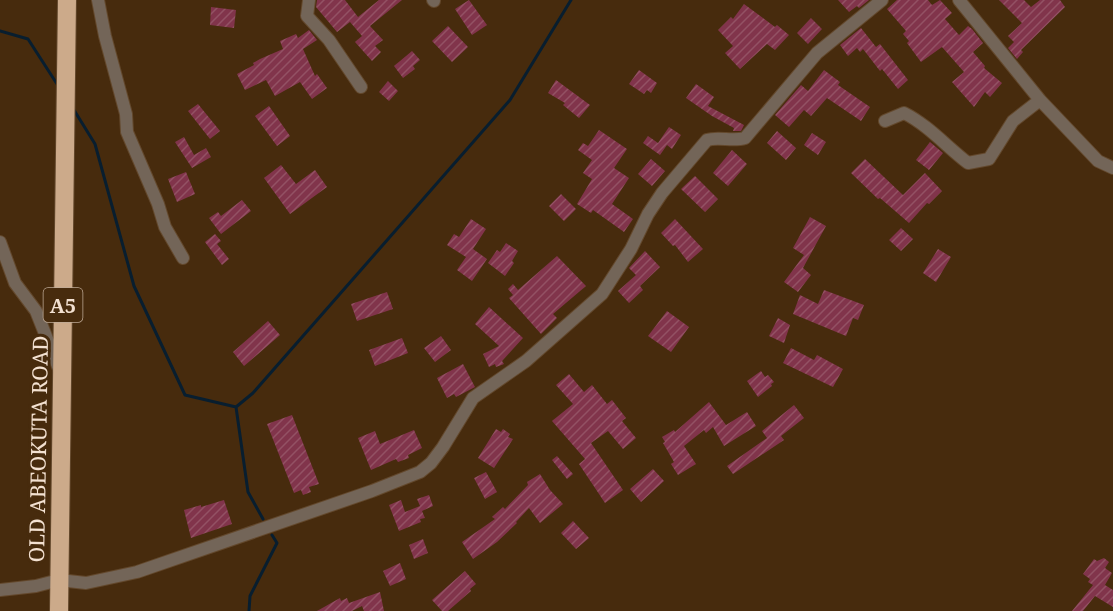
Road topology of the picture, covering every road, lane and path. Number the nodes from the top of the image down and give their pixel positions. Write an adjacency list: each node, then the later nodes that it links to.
1 (67, 0): 12 (highway, OLD ABEOKUTA ROAD / A5)
2 (98, 0): 11 (street)
3 (309, 0): 6 (street)
4 (882, 0): 13 (street)
5 (959, 0): 7 (street)
6 (362, 87)
7 (1040, 100): 8 (street); 9 (street)
8 (885, 121)
9 (1113, 168)
10 (0, 242): 12 (street)
11 (183, 258)
12 (62, 376): 13 (highway, OLD ABEOKUTA ROAD / A5)
13 (59, 580): 14 (street); 15 (highway, OLD ABEOKUTA ROAD / A5)
14 (0, 590)
15 (59, 611)

